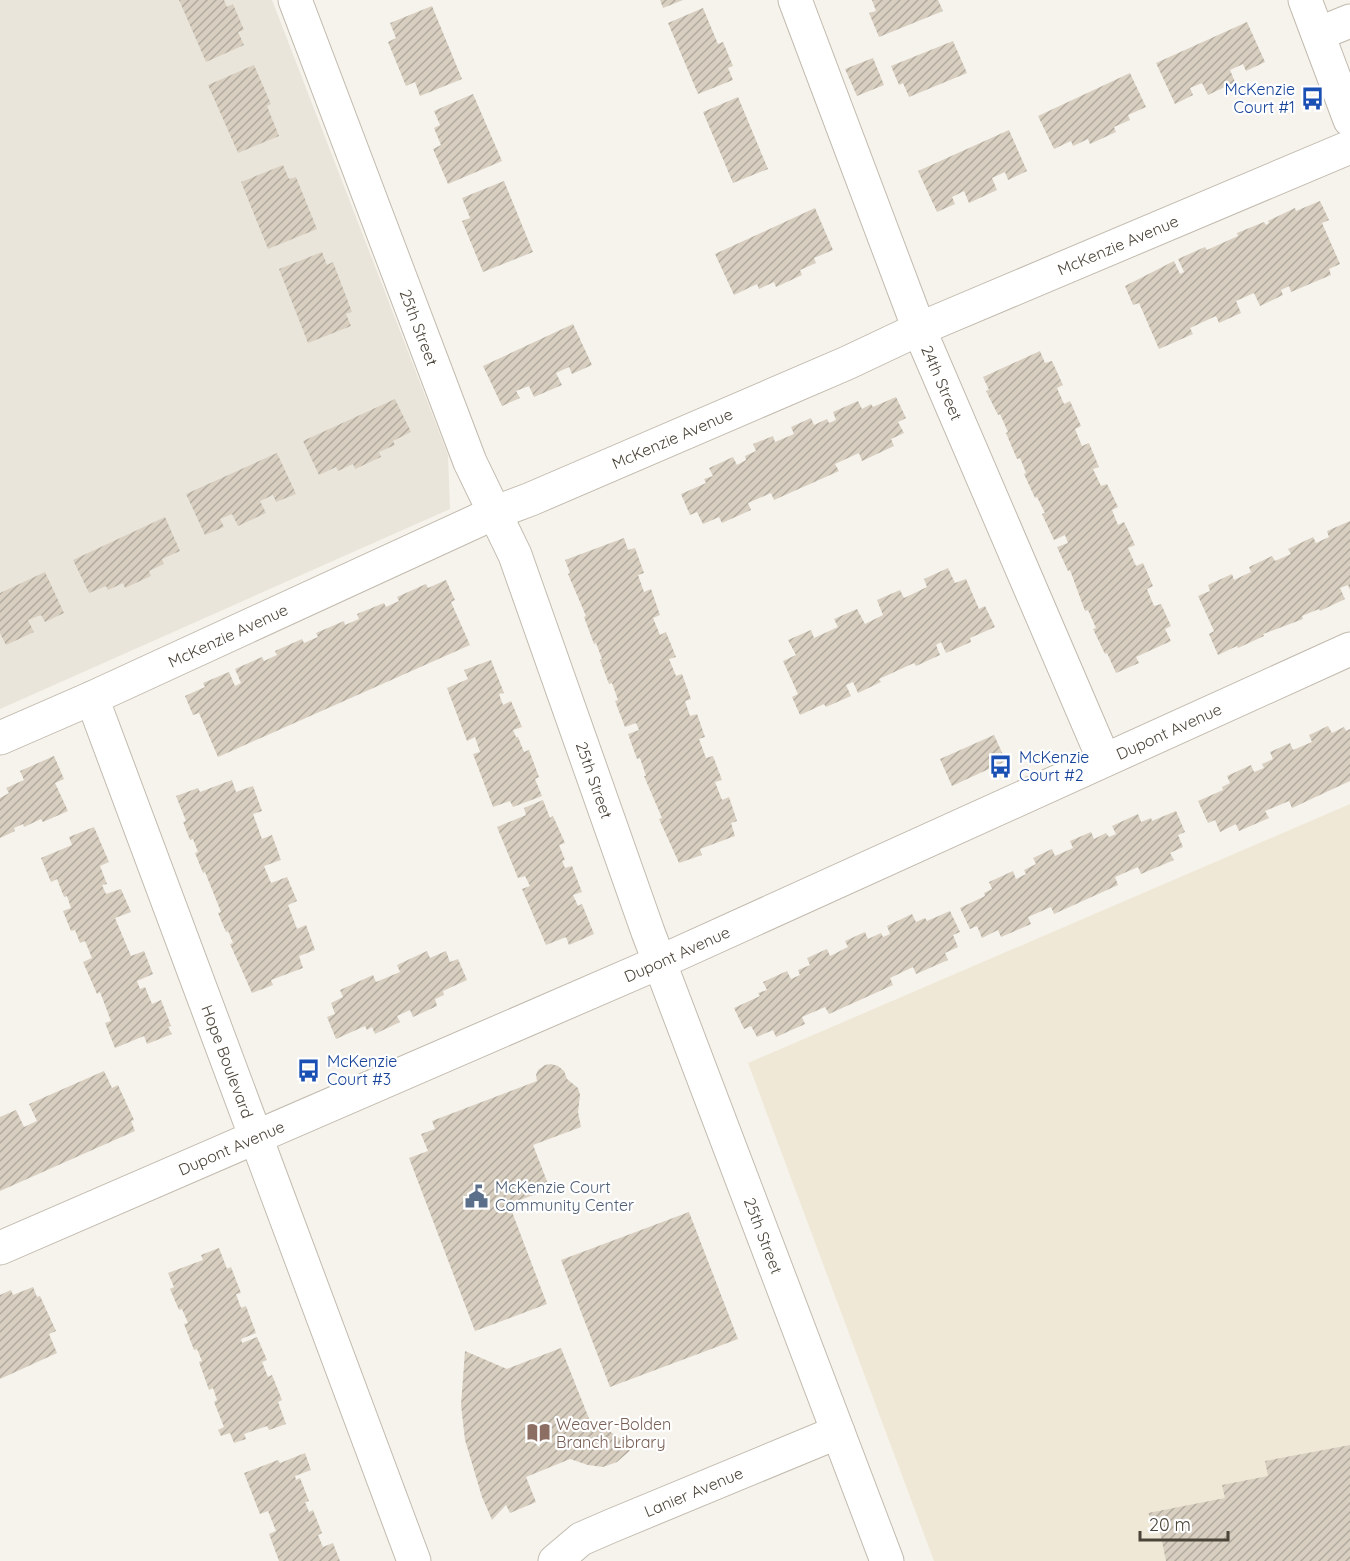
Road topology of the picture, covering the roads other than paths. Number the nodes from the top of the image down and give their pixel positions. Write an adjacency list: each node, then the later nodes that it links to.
1 (295, 0): 9 (street, 25th Street)
2 (795, 0): 8 (street, 24th Street)
3 (1305, 0): 5 (street)
4 (1350, 21): 5 (street)
5 (1318, 34): 6 (street)
6 (1350, 120)
7 (1350, 147): 8 (street, McKenzie Avenue)
8 (919, 328): 9 (street, McKenzie Avenue); 13 (street, 24th Street)
9 (494, 513): 11 (street, McKenzie Avenue); 14 (street, 25th Street)
10 (1350, 649): 13 (street, Dupont Avenue)
11 (92, 698): 12 (street, McKenzie Avenue); 15 (street, Hope Boulevard)
12 (0, 738)
13 (1104, 760): 14 (street, Dupont Avenue)
14 (660, 962): 15 (street, Dupont Avenue); 17 (street, 25th Street)
15 (256, 1137): 16 (street, Dupont Avenue); 18 (street, Hope Boulevard)
16 (0, 1248)
17 (837, 1432): 19 (street, Lanier Avenue); 20 (street, 25th Street)
18 (414, 1561)
19 (555, 1561)
20 (886, 1561)

